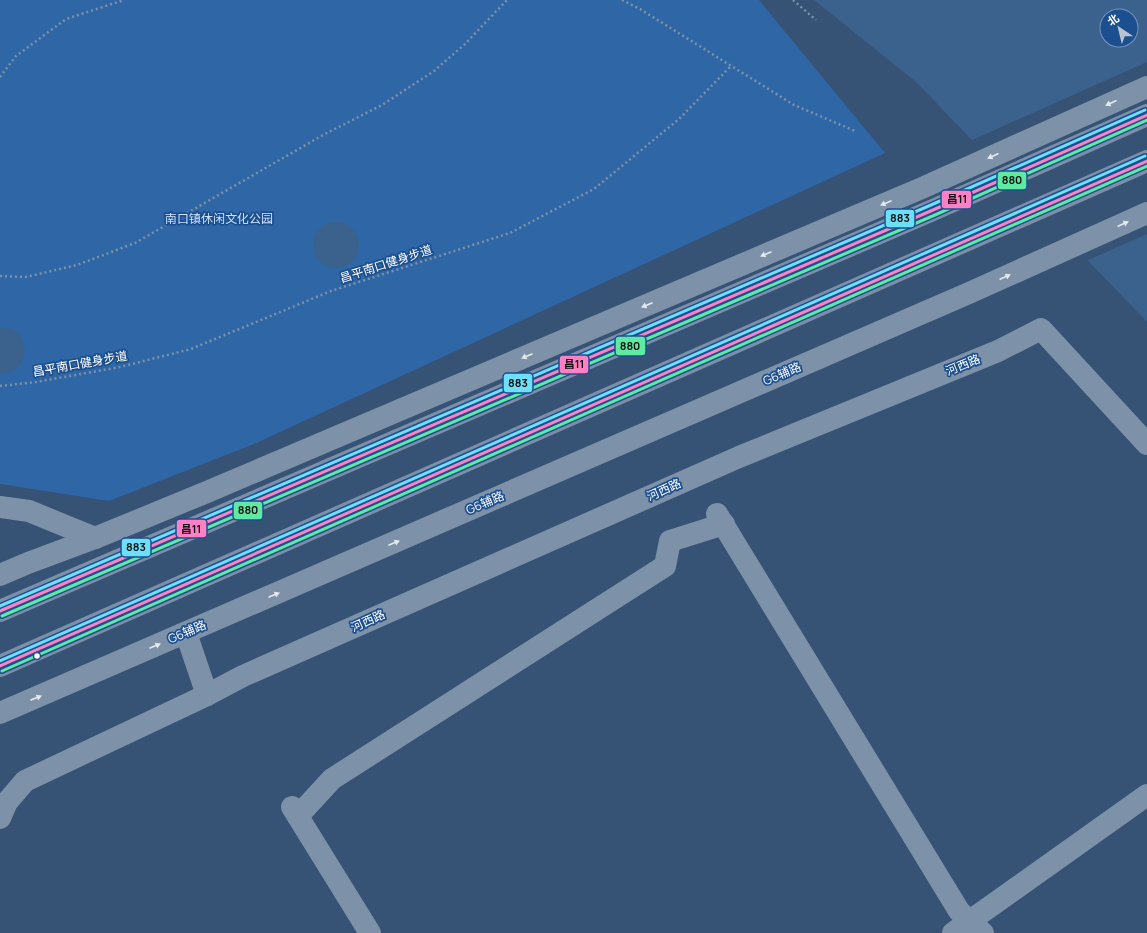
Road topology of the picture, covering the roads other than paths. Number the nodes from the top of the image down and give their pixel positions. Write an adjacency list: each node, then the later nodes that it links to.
1 (1147, 87): 7 (street, one-way to 7)
2 (1147, 115): 9 (main road)
3 (1147, 161): 11 (main road)
4 (1147, 213): 10 (street, G6辅路, one-way to 4)
5 (1147, 444): 12 (street, 河西路)
6 (0, 507): 7 (street)
7 (96, 538): 8 (street)
8 (0, 575)
9 (0, 611)
10 (186, 633): 12 (street); 13 (street, G6辅路, one-way to 10)
11 (0, 666)
12 (207, 695): 15 (street)
13 (0, 713)
14 (1147, 795): 16 (street)
15 (0, 818)
16 (969, 929): 17 (street)
17 (370, 933)

